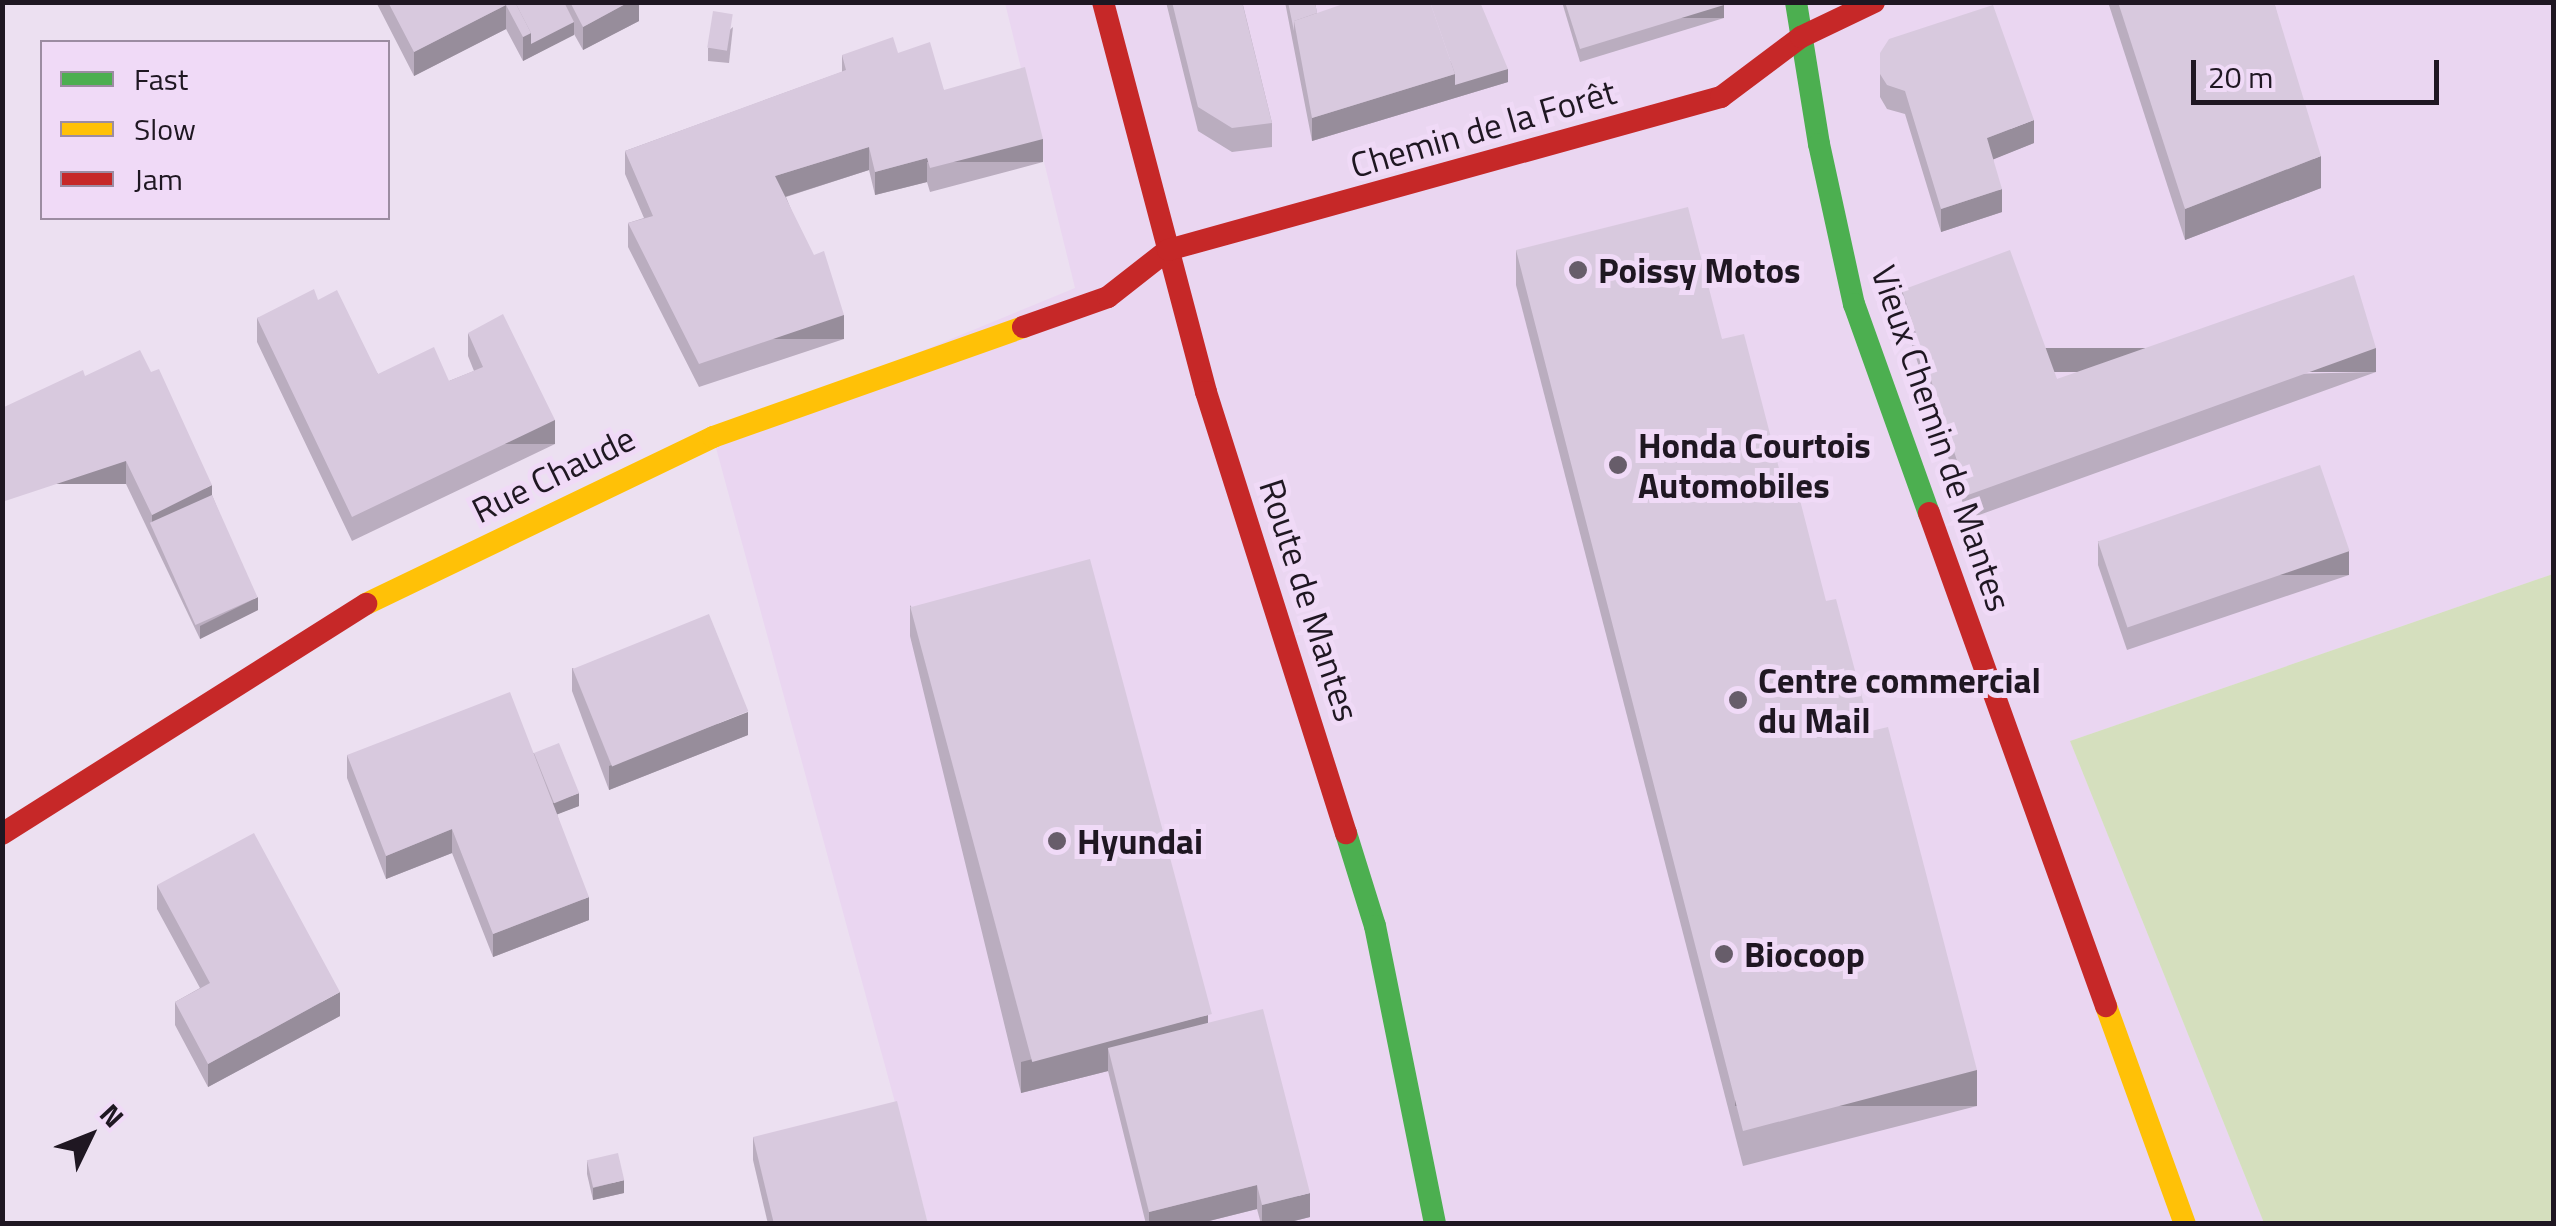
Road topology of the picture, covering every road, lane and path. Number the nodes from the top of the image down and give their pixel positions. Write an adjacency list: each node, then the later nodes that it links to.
1 (1103, 2): 5 (main road, Route de Mantes)
2 (1796, 2): 4 (main road, Vieux Chemin de Mantes)
3 (1874, 2): 4 (main road, Chemin de la Forêt)
4 (1801, 37): 5 (main road, Chemin de la Forêt); 8 (main road, Vieux Chemin de Mantes)
5 (1168, 250): 6 (main road, Rue Chaude); 7 (main road, Route de Mantes)
6 (2, 834)
7 (1435, 1224)
8 (2185, 1224)

